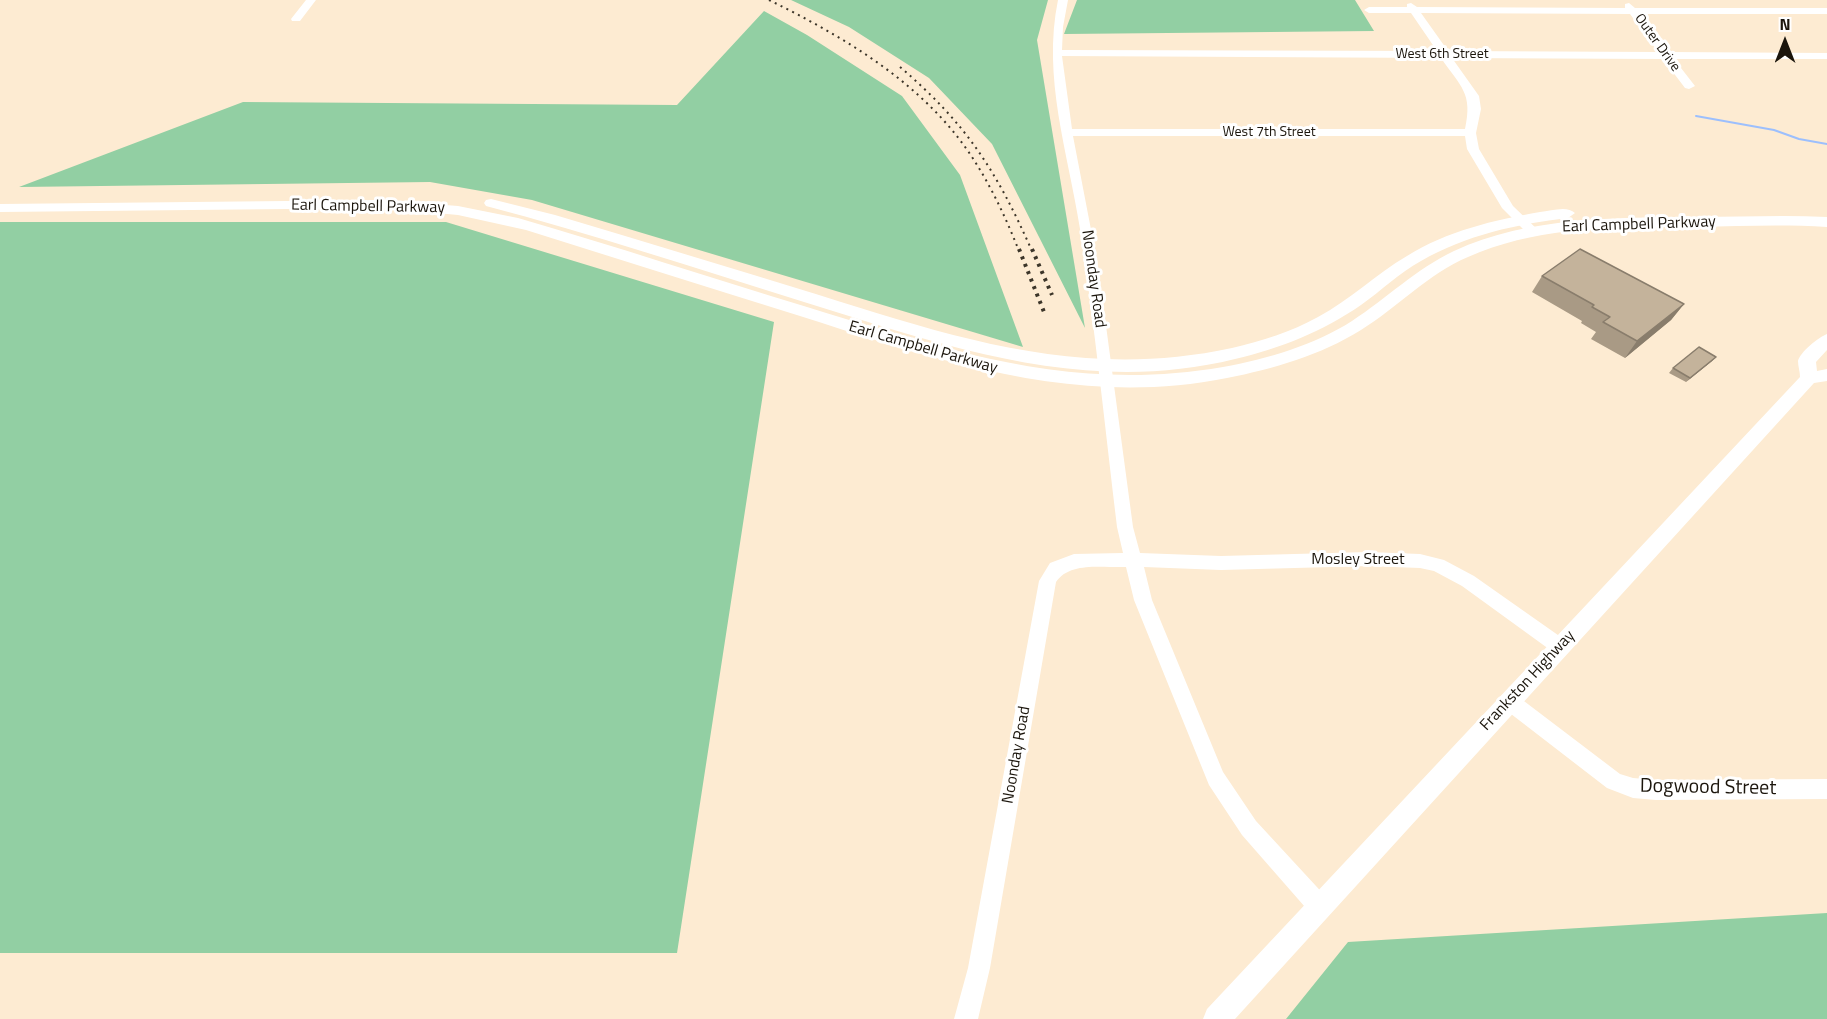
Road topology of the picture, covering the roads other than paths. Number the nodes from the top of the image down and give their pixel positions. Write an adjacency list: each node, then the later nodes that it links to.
1 (311, 0): 11 (street)
2 (1063, 0): 12 (street, Noonday Road)
3 (1408, 0): 8 (street)
4 (1515, 0): 7 (street)
5 (1625, 0): 9 (street, Outer Drive)
6 (1369, 10): 8 (street)
7 (1523, 10): 8 (street); 9 (street)
8 (1415, 11): 13 (street)
9 (1633, 11): 10 (street); 14 (street, Outer Drive)
10 (1827, 11)
11 (297, 19)
12 (1058, 53): 13 (street, West 6th Street); 17 (street, Noonday Road)
13 (1447, 56): 14 (street, West 6th Street); 18 (street)
14 (1666, 56): 15 (street, West 6th Street); 16 (street, Outer Drive)
15 (1827, 57)
16 (1689, 86)
17 (1068, 132): 18 (street, West 7th Street); 31 (street, Noonday Road)
18 (1470, 133): 25 (street)
19 (0, 196): 20 (main road, Earl Campbell Parkway)
20 (402, 199): 21 (main road, Earl Campbell Parkway); 31 (main road, Earl Campbell Parkway)
21 (0, 208)
22 (1827, 212): 24 (main road, Earl Campbell Parkway)
23 (1620, 216): 24 (main road, Earl Campbell Parkway); 25 (main road, Earl Campbell Parkway); 27 (main road, Earl Campbell Parkway)
24 (1742, 216): 26 (main road, Earl Campbell Parkway)
25 (1520, 220): 27 (street); 28 (main road, Earl Campbell Parkway)
26 (1827, 222)
27 (1534, 232): 29 (main road, Earl Campbell Parkway)
28 (1353, 303): 29 (main road); 31 (main road, Earl Campbell Parkway)
29 (1373, 314): 31 (main road, Earl Campbell Parkway)
30 (1827, 340): 32 (main road, Frankston Highway)
31 (1106, 374): 33 (street, Noonday Road)
32 (1818, 376): 34 (main road, Frankston Highway)
33 (1131, 560): 34 (street, Mosley Street); 37 (street, Noonday Road); 38 (street, Noonday Road)
34 (1559, 646): 35 (main road, Frankston Highway)
35 (1509, 701): 36 (street, Dogwood Street); 37 (main road, Frankston Highway)
36 (1827, 789)
37 (1320, 907): 39 (main road, Frankston Highway)
38 (966, 1019)
39 (1217, 1019)

